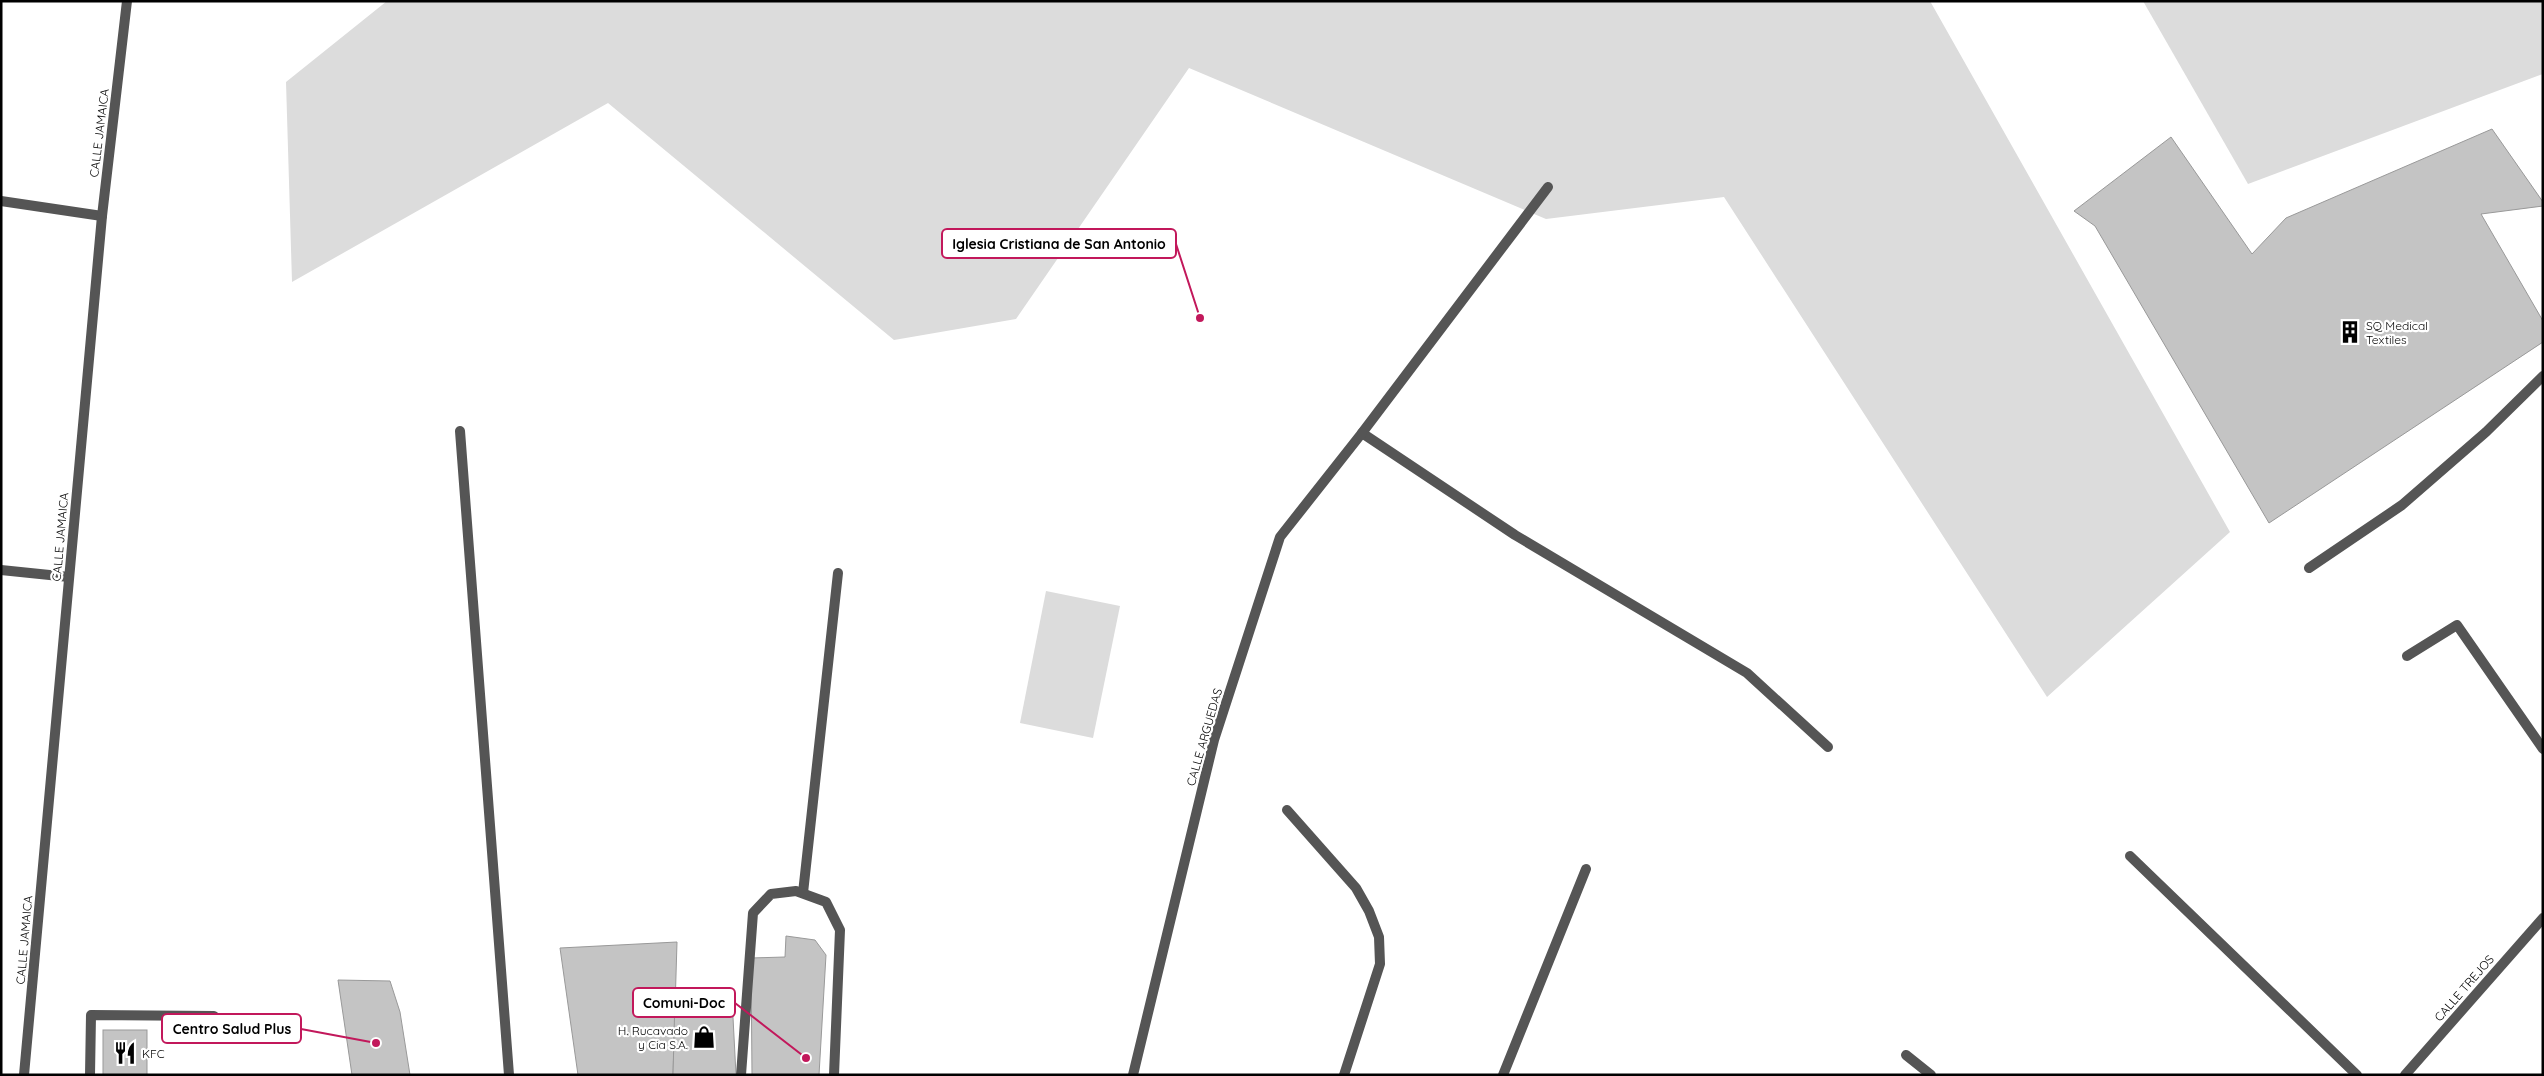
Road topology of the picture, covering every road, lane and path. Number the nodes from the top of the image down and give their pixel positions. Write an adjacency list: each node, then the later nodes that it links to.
1 (127, 1): 4 (street, CALLE JAMAICA)
2 (1548, 187): 7 (street, CALLE ARGUEDAS)
3 (1, 202): 4 (street)
4 (102, 216): 11 (street, CALLE JAMAICA)
5 (2543, 376): 8 (street)
6 (460, 431): 24 (street)
7 (1362, 433): 13 (street); 27 (street, CALLE ARGUEDAS)
8 (2309, 568)
9 (1, 570): 11 (street)
10 (838, 573): 18 (street)
11 (69, 578): 22 (street, CALLE JAMAICA)
12 (2407, 656): 14 (street)
13 (1828, 747)
14 (2543, 748)
15 (1288, 810): 28 (street)
16 (2130, 856): 31 (street)
17 (1586, 868): 29 (street)
18 (803, 893): 25 (street); 26 (street)
19 (2543, 918): 32 (street, CALLE TREJOS)
20 (214, 1016): 23 (street)
21 (1906, 1055): 30 (street)
22 (24, 1075)
23 (90, 1075)
24 (509, 1075)
25 (741, 1075)
26 (834, 1075)
27 (1133, 1075)
28 (1344, 1075)
29 (1503, 1075)
30 (1931, 1075)
31 (2357, 1075)
32 (2405, 1075)

